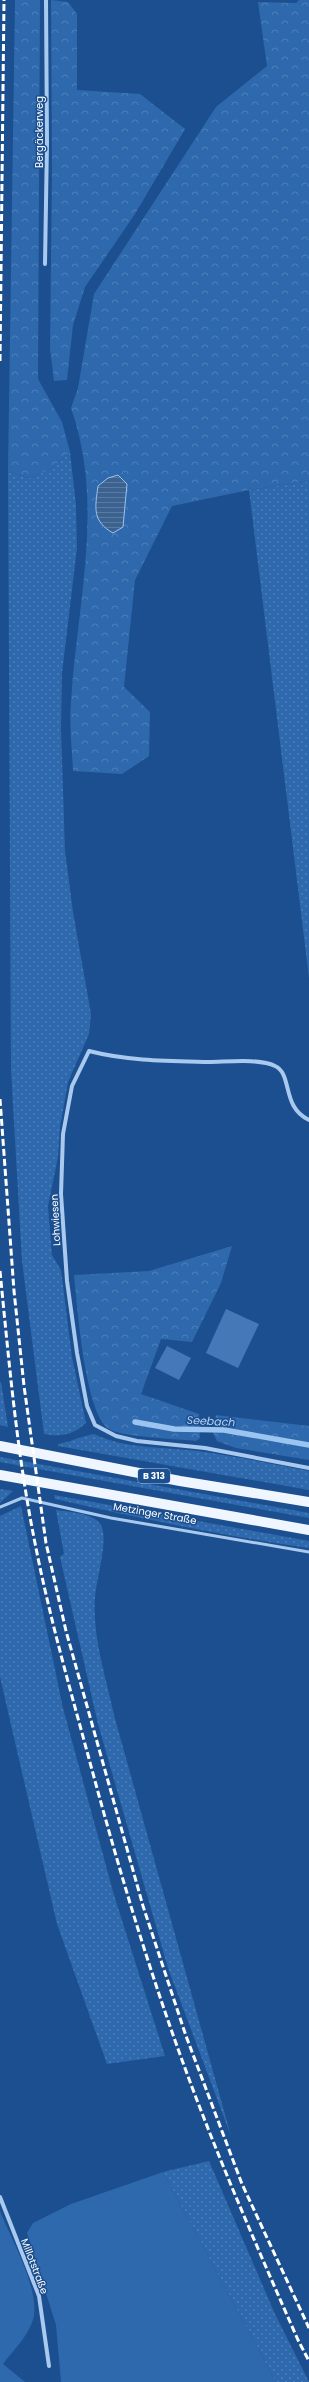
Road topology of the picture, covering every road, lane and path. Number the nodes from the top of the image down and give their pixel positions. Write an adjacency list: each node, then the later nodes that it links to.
1 (46, 0): 2 (street, Bergäckerweg)
2 (45, 264)
3 (309, 1120): 5 (street, Lohwiesen)
4 (0, 1446): 7 (main road, B 313)
5 (309, 1468)
6 (0, 1475): 9 (main road, Metzinger Straße)
7 (309, 1502)
8 (0, 1507): 10 (lane, Metzinger Straße)
9 (309, 1530)
10 (309, 1552)
11 (0, 2197): 12 (street, Millotstraße)
12 (49, 2366)

